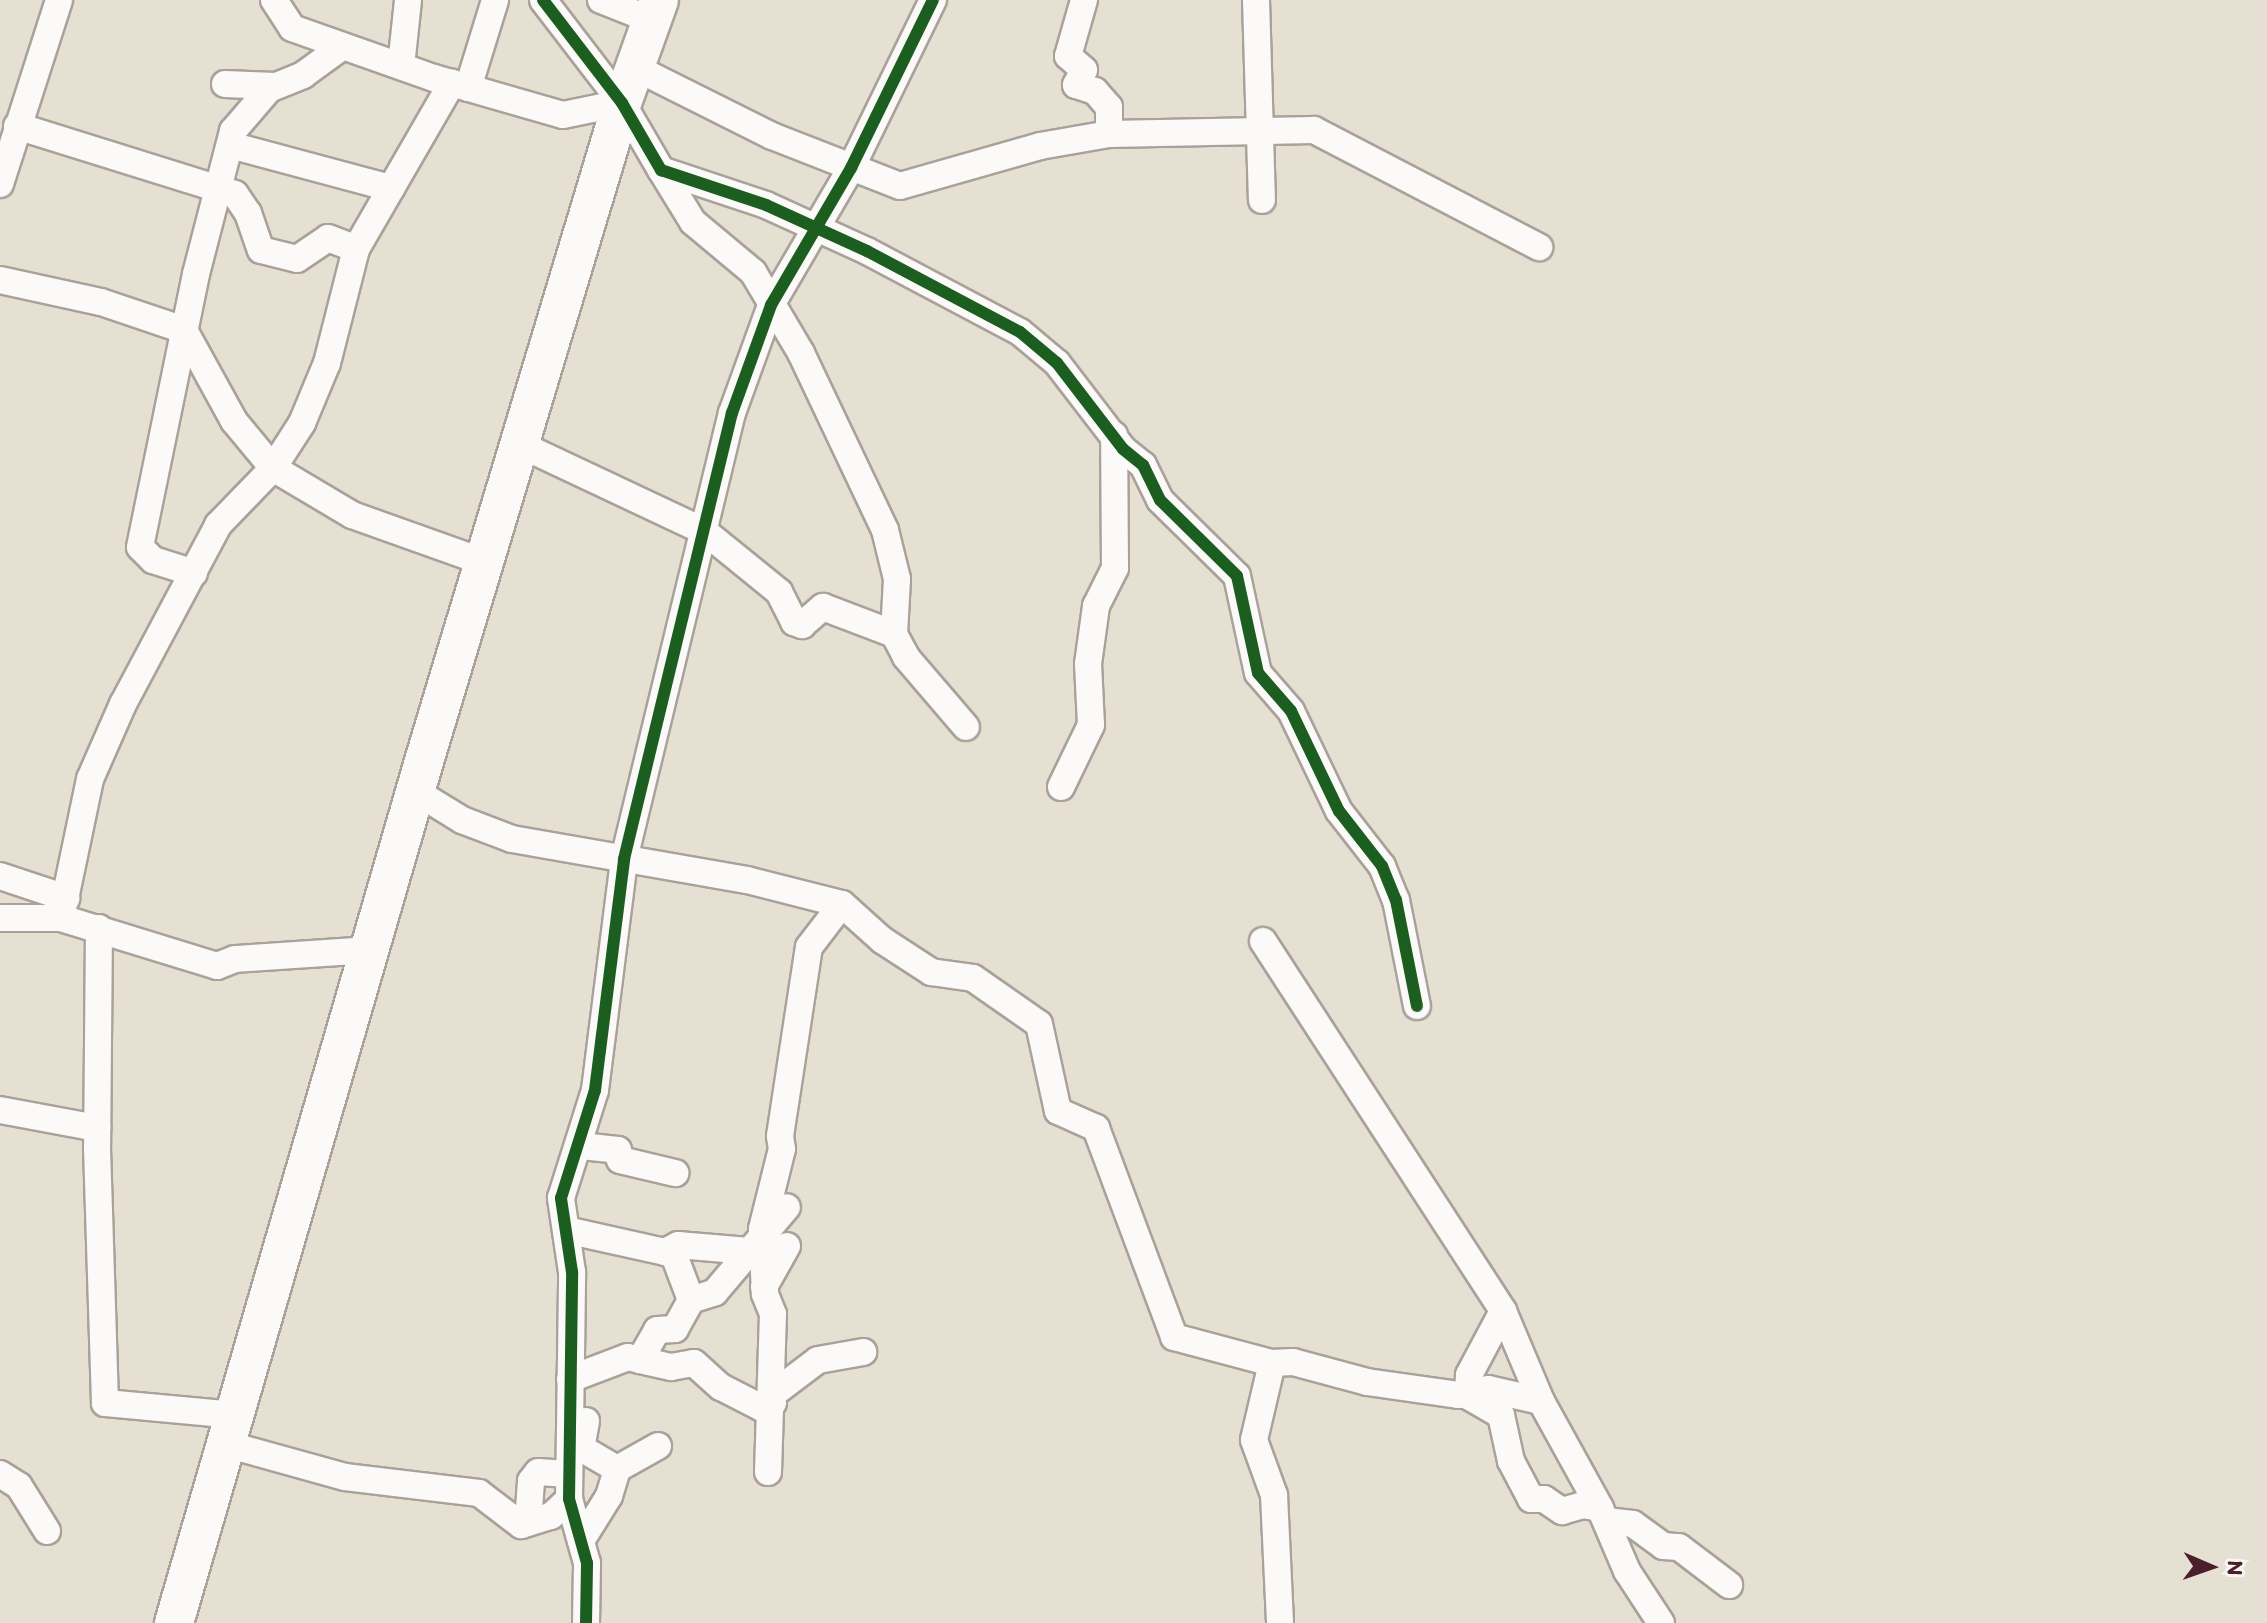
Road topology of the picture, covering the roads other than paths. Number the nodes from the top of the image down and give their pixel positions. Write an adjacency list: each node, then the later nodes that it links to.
1 (59, 0): 20 (street)
2 (274, 0): 11 (street)
3 (408, 0): 12 (street)
4 (495, 0): 15 (street)
5 (543, 0): 17 (street)
6 (601, 0): 10 (street)
7 (933, 0): 22 (street)
8 (1084, 0): 19 (street)
9 (1256, 0): 18 (street)
10 (657, 10): 13 (highway)
11 (343, 46): 12 (street); 16 (street)
12 (401, 66): 15 (street)
13 (638, 69): 17 (highway); 22 (street)
14 (225, 84): 16 (street)
15 (460, 85): 17 (street); 25 (street)
16 (275, 86): 21 (street)
17 (622, 103): 23 (street); 35 (highway)
18 (1257, 131): 19 (street); 27 (street); 29 (street)
19 (1109, 134): 22 (street)
20 (9, 142): 24 (street); 26 (street)
21 (230, 145): 25 (street); 26 (street)
22 (851, 168): 28 (street)
23 (661, 170): 28 (street); 32 (street)
24 (0, 184)
25 (391, 188): 30 (street)
26 (220, 189): 30 (street); 33 (street)
27 (1262, 200)
28 (815, 227): 32 (street); 34 (street)
29 (1539, 247)
30 (356, 249): 36 (street)
31 (0, 280): 33 (street)
32 (771, 305): 37 (street); 40 (street)
33 (184, 330): 36 (street); 39 (street)
34 (1114, 435): 42 (street); 52 (street)
35 (519, 444): 37 (street); 38 (highway)
36 (273, 468): 38 (street); 39 (street)
37 (704, 531): 40 (street); 44 (street)
38 (484, 562): 43 (highway)
39 (194, 573): 47 (street)
40 (894, 634): 41 (street)
41 (966, 727)
42 (1061, 787)
43 (415, 791): 44 (street); 51 (highway)
44 (624, 859): 46 (street); 55 (street)
45 (0, 876): 47 (street)
46 (842, 904): 59 (street); 67 (street)
47 (64, 908): 48 (street); 49 (street)
48 (0, 918)
49 (99, 928): 51 (street); 54 (street)
50 (1263, 941): 64 (street)
51 (372, 950): 73 (highway)
52 (1417, 1006)
53 (0, 1110): 54 (street)
54 (97, 1128): 73 (street)
55 (581, 1146): 56 (street); 58 (street)
56 (675, 1173)
57 (787, 1207): 59 (street)
58 (566, 1230): 61 (street); 68 (street)
59 (755, 1246): 61 (street); 62 (street); 63 (street)
60 (787, 1246): 62 (street)
61 (665, 1252): 63 (street)
62 (764, 1287): 70 (street)
63 (691, 1300): 66 (street)
64 (1503, 1311): 69 (street); 71 (street)
65 (863, 1352): 70 (street)
66 (640, 1360): 68 (street); 70 (street)
67 (1272, 1363): 69 (street); 86 (street)
68 (570, 1379): 72 (street)
69 (1468, 1396): 71 (street); 79 (street)
70 (773, 1398): 76 (street)
71 (1541, 1401): 79 (street)
72 (570, 1413): 75 (street); 78 (street)
73 (230, 1429): 80 (street); 84 (highway)
74 (658, 1446): 75 (street)
75 (617, 1469): 82 (street)
76 (768, 1472)
77 (0, 1474): 81 (street)
78 (568, 1487): 80 (street); 80 (street); 82 (street)
79 (1603, 1515): 83 (street); 87 (street)
80 (528, 1523)
81 (47, 1531)
82 (581, 1541): 85 (street)
83 (1729, 1585)
84 (174, 1623)
85 (586, 1623)
86 (1280, 1623)
87 (1661, 1623)

